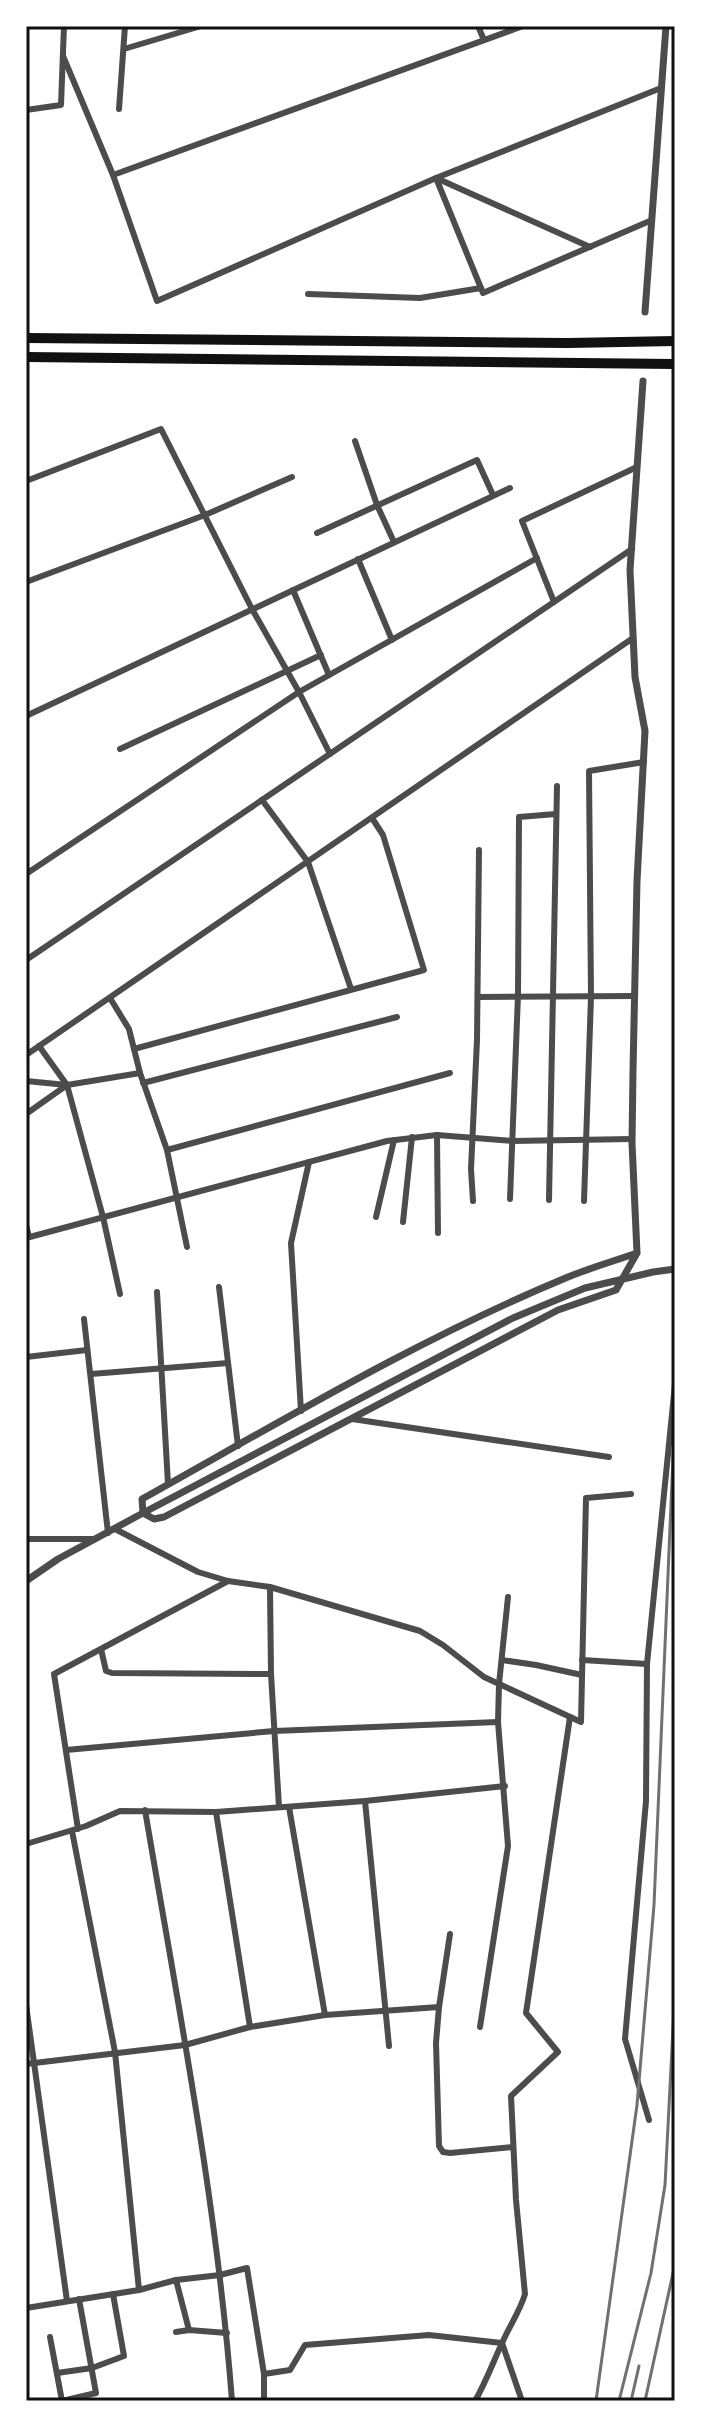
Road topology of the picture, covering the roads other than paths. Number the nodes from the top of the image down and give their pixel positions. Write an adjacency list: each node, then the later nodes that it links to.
1 (64, 26): 9 (street)
2 (125, 26): 8 (street)
3 (201, 26): 8 (street)
4 (478, 26): 7 (street)
5 (523, 26): 7 (street)
6 (666, 26): 10 (street)
7 (484, 40): 13 (street)
8 (124, 49): 11 (street)
9 (63, 56): 12 (street); 13 (street)
10 (661, 88): 14 (street); 15 (street)
11 (119, 109)
12 (26, 110)
13 (113, 175): 14 (street)
14 (436, 178): 16 (street); 17 (street)
15 (652, 220): 16 (street); 19 (street)
16 (590, 247): 17 (street)
17 (481, 288): 18 (street)
18 (308, 294)
19 (645, 312)
20 (26, 338): 21 (highway)
21 (675, 341)
22 (26, 357): 23 (highway)
23 (675, 364)
24 (643, 381): 26 (street)
25 (355, 441): 31 (street)
26 (637, 467): 35 (street); 36 (street)
27 (292, 477): 32 (street)
28 (26, 481): 32 (street)
29 (510, 488): 30 (street)
30 (493, 495): 31 (street); 34 (street)
31 (377, 505): 33 (street); 34 (street)
32 (205, 515): 38 (street); 41 (street)
33 (317, 533)
34 (394, 542): 37 (street)
35 (632, 549): 40 (street); 42 (street)
36 (537, 558): 40 (street); 43 (street)
37 (358, 559): 39 (street); 43 (street)
38 (26, 582)
39 (293, 590): 41 (street); 44 (street)
40 (554, 602): 50 (street)
41 (252, 609): 45 (street); 48 (street)
42 (633, 638): 51 (street); 55 (street)
43 (392, 640): 46 (street)
44 (321, 655): 45 (street); 46 (street)
45 (288, 671): 47 (street); 49 (street)
46 (329, 675): 47 (street)
47 (299, 692): 50 (street); 58 (street)
48 (26, 716)
49 (120, 749)
50 (330, 754): 53 (street)
51 (644, 762): 61 (street); 65 (street)
52 (557, 786): 54 (street)
53 (262, 800): 57 (street); 59 (street)
54 (556, 814): 63 (street); 64 (street)
55 (372, 818): 57 (street); 60 (street)
56 (479, 850): 62 (street)
57 (308, 862): 60 (street); 66 (street)
58 (26, 874)
59 (26, 960)
60 (351, 989): 69 (street)
61 (634, 996): 65 (street); 82 (street)
62 (478, 997): 63 (street); 79 (street)
63 (518, 997): 64 (street); 84 (street)
64 (553, 997): 65 (street); 80 (street)
65 (591, 997): 81 (street)
66 (110, 998): 68 (street); 69 (street)
67 (397, 1017): 74 (street)
68 (39, 1046): 70 (street); 75 (street)
69 (134, 1049): 71 (street)
70 (26, 1055)
71 (140, 1073): 74 (street); 75 (street)
72 (450, 1073): 85 (street)
73 (26, 1081): 75 (street)
74 (143, 1083): 85 (street)
75 (67, 1085): 76 (street); 92 (street)
76 (26, 1114)
77 (437, 1135): 78 (street); 79 (street); 96 (street)
78 (412, 1137): 83 (street); 94 (street)
79 (472, 1137): 84 (street); 90 (street)
80 (551, 1139): 81 (street); 84 (street); 89 (street)
81 (586, 1139): 82 (street); 91 (street)
82 (632, 1139): 99 (street)
83 (394, 1140): 86 (street); 93 (street)
84 (512, 1141): 88 (street)
85 (167, 1150): 87 (street)
86 (309, 1162): 87 (street); 111 (street)
87 (177, 1197): 92 (street); 98 (street)
88 (510, 1199)
89 (549, 1200)
90 (473, 1201)
91 (584, 1201)
92 (103, 1217): 97 (street); 103 (street)
93 (376, 1217)
94 (403, 1222)
95 (26, 1225): 97 (street)
96 (438, 1233)
97 (28, 1237)
98 (187, 1247)
99 (637, 1253): 111 (street); 112 (street)
100 (675, 1269): 117 (street)
101 (219, 1287): 107 (street)
102 (157, 1292): 108 (street)
103 (120, 1294)
104 (84, 1319): 105 (street)
105 (87, 1350): 106 (street); 109 (street)
106 (26, 1357)
107 (228, 1363): 108 (street); 113 (street)
108 (161, 1368): 109 (street); 115 (street)
109 (91, 1374): 118 (street)
110 (675, 1384): 130 (street)
111 (301, 1411): 113 (street)
112 (350, 1419): 114 (street); 117 (street)
113 (238, 1446): 115 (street)
114 (609, 1457)
115 (168, 1484): 117 (street)
116 (631, 1494): 129 (street)
117 (143, 1513): 118 (street)
118 (112, 1531): 120 (street); 124 (street)
119 (26, 1538): 120 (street)
120 (97, 1539): 121 (street)
121 (41, 1569): 122 (street); 123 (street)
122 (26, 1573)
123 (26, 1581)
124 (228, 1581): 125 (street); 127 (street)
125 (270, 1587): 131 (street); 133 (street)
126 (508, 1597): 128 (street)
127 (101, 1649): 131 (street); 137 (street)
128 (502, 1660): 132 (street); 133 (street)
129 (582, 1660): 130 (street); 132 (street)
130 (647, 1664): 158 (street)
131 (271, 1674): 136 (street)
132 (582, 1675): 134 (street)
133 (499, 1684): 134 (street); 135 (street)
134 (570, 1717): 159 (street)
135 (498, 1722): 136 (street); 138 (street)
136 (274, 1731): 137 (street); 140 (street)
137 (66, 1750): 144 (street)
138 (505, 1786): 139 (street); 152 (street)
139 (365, 1801): 141 (street); 149 (street)
140 (279, 1807): 141 (street); 143 (street)
141 (289, 1807): 150 (street)
142 (145, 1810): 143 (street); 144 (street); 153 (street)
143 (216, 1812): 151 (street)
144 (75, 1830): 145 (street); 155 (street)
145 (26, 1844)
146 (450, 1934): 148 (street)
147 (26, 2005): 156 (street)
148 (439, 2007): 149 (street); 159 (street)
149 (387, 2010): 150 (street); 154 (street)
150 (325, 2015): 151 (street)
151 (250, 2027): 153 (street)
152 (480, 2027)
153 (185, 2045): 155 (street); 160 (street)
154 (389, 2046)
155 (115, 2052): 156 (street); 162 (street)
156 (35, 2062): 157 (street); 165 (street)
157 (26, 2064)
158 (649, 2120)
159 (513, 2147): 171 (street)
160 (220, 2275): 161 (street); 169 (street); 174 (street)
161 (176, 2280): 162 (street); 167 (street)
162 (139, 2290): 163 (street)
163 (113, 2294): 164 (street); 172 (street)
164 (79, 2299): 165 (street); 172 (street)
165 (67, 2301): 166 (street)
166 (26, 2308)
167 (189, 2330): 168 (street); 169 (street)
168 (176, 2332)
169 (227, 2333): 176 (street)
170 (50, 2337): 173 (street)
171 (502, 2343): 174 (street); 178 (street); 179 (street)
172 (92, 2368): 173 (street); 175 (street)
173 (57, 2373): 175 (street)
174 (264, 2374): 177 (street)
175 (62, 2401)
176 (232, 2401)
177 (264, 2401)
178 (475, 2401)
179 (522, 2401)

